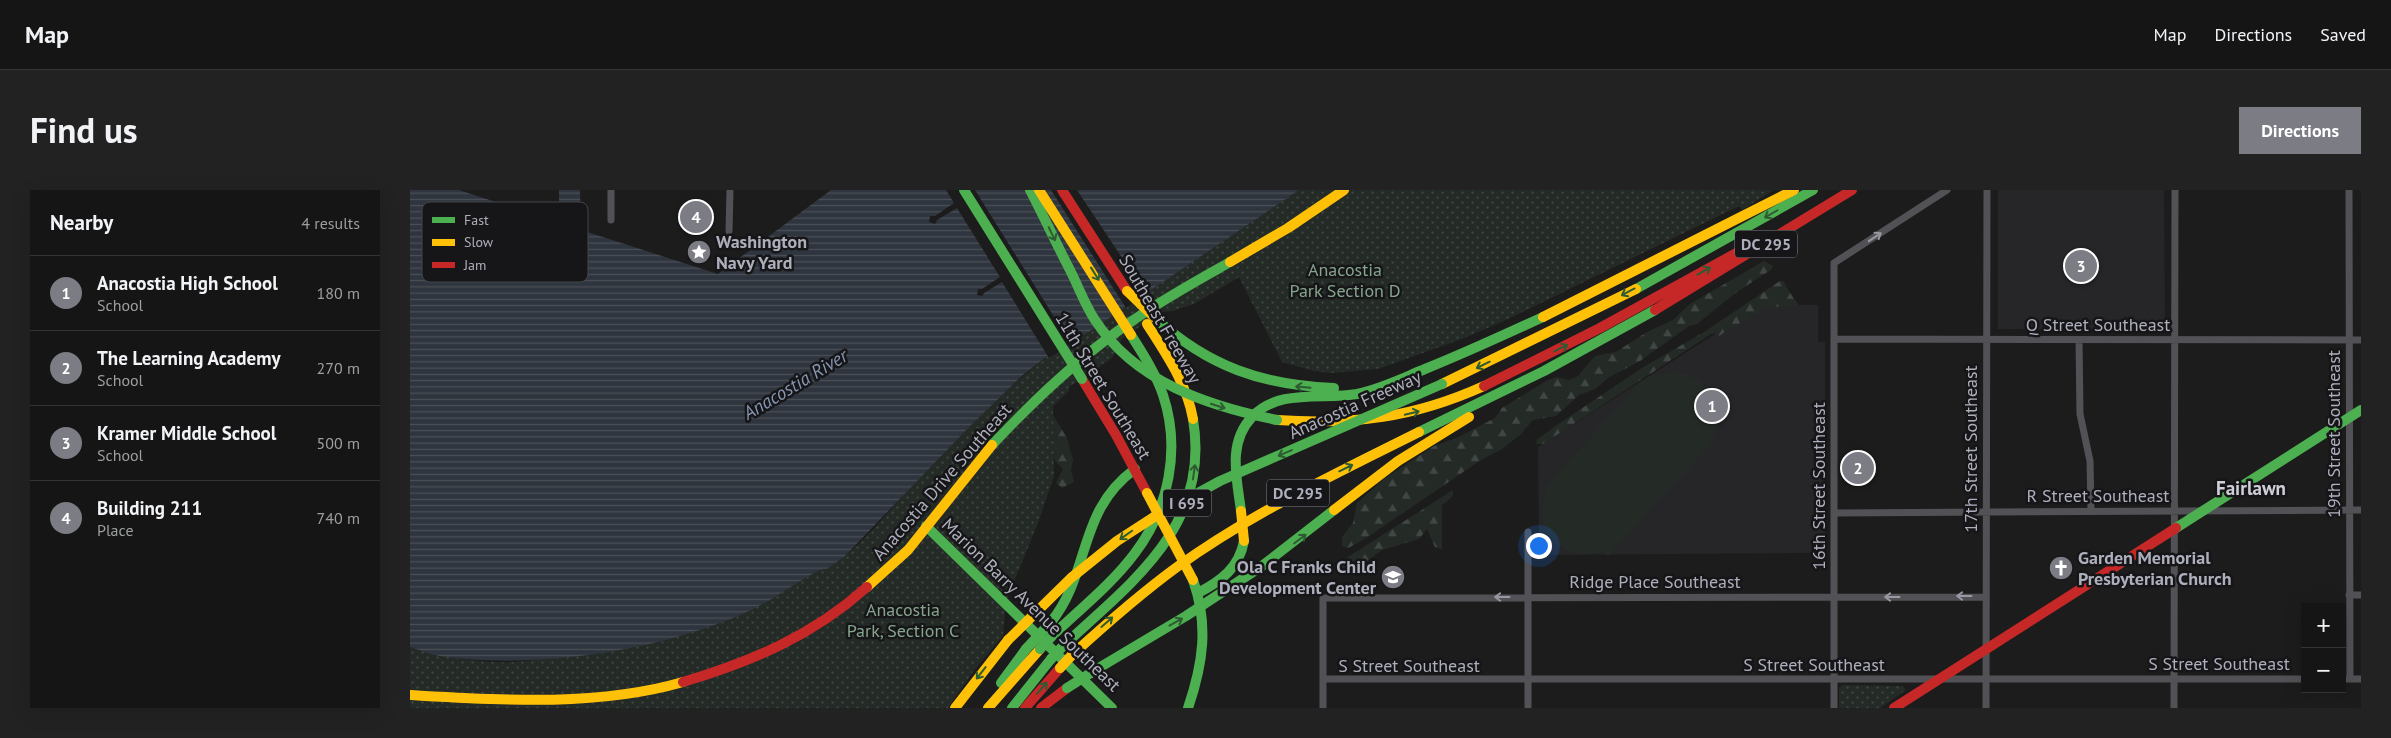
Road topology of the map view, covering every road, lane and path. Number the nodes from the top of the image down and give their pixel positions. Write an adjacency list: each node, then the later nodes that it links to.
1 (611, 190): 15 (street)
2 (730, 190): 16 (street)
3 (964, 190): 28 (main road, 11th Street Southeast, bridge)
4 (1030, 190): 10 (main road, one-way to 10, bridge)
5 (1039, 190): 58 (main road, Southeast Freeway / I 695, one-way to 58, bridge)
6 (1062, 190): 17 (main road, Southeast Freeway, bridge)
7 (1344, 190): 36 (main road, Anacostia Drive Southeast)
8 (1794, 190): 25 (main road)
9 (1813, 190): 57 (main road, Anacostia Freeway / DC 295, one-way to 57, bridge)
10 (1851, 190): 24 (main road, DC 295)
11 (1948, 190): 18 (street, 16th Street Southeast, one-way to 11)
12 (1986, 190): 19 (street, 17th Street Southeast)
13 (2175, 190): 21 (street)
14 (2349, 190): 22 (street, 19th Street Southeast)
15 (610, 220)
16 (729, 231)
17 (1151, 321): 25 (main road, one-way to 17); 59 (main road, Southeast Freeway / I 695, one-way to 17, bridge)
18 (1834, 339): 19 (street, Q Street Southeast); 35 (street, 16th Street Southeast)
19 (1986, 340): 20 (street, Q Street Southeast); 32 (street, 17th Street Southeast)
20 (2079, 340): 21 (street, Q Street Southeast); 33 (street)
21 (2175, 340): 22 (street, Q Street Southeast); 34 (street)
22 (2349, 340): 23 (street, Q Street Southeast); 27 (street, 19th Street Southeast)
23 (2361, 340)
24 (1548, 369): 45 (main road, one-way to 24); 60 (main road, DC 295, one-way to 24, bridge)
25 (1420, 372): 39 (main road, bridge)
26 (2361, 410): 27 (main road)
27 (2349, 418): 29 (main road); 30 (street, 19th Street Southeast)
28 (1135, 469): 39 (main road, 11th Street Southeast, bridge); 58 (main road, bridge)
29 (2203, 510): 30 (street, R Street Southeast); 34 (street, R Street Southeast); 37 (main road)
30 (2349, 510): 31 (street, R Street Southeast); 40 (street, 19th Street Southeast)
31 (2361, 510)
32 (1987, 511): 33 (street, R Street Southeast); 35 (street, R Street Southeast); 44 (street, 17th Street Southeast)
33 (2092, 511): 34 (street, R Street Southeast)
34 (2175, 511): 37 (street)
35 (1834, 513): 43 (street, 16th Street Southeast)
36 (926, 526): 56 (main road, Anacostia Drive Southeast); 62 (main road, Marion Barry Avenue Southeast)
37 (2175, 530): 46 (main road); 47 (street)
38 (1528, 532): 42 (street)
39 (1198, 593): 45 (main road, 11th Street Southeast)
40 (2349, 595): 41 (street); 49 (street, 19th Street Southeast)
41 (2361, 595)
42 (1528, 597): 43 (street, Ridge Place Southeast); 51 (street, Ridge Place Southeast, one-way to 51); 55 (street)
43 (1834, 597): 44 (street, Ridge Place Southeast, one-way to 43); 52 (street, 16th Street Southeast)
44 (1986, 597): 46 (street, 17th Street Southeast)
45 (1202, 606): 61 (main road, one-way to 45, bridge); 63 (main road, 11th Street Southeast)
46 (1986, 650): 53 (main road); 54 (street, 17th Street Southeast)
47 (2175, 679): 48 (street, S Street Southeast); 54 (street, S Street Southeast); 69 (street)
48 (2301, 679)
49 (2346, 679): 50 (street)
50 (2361, 679)
51 (1323, 680): 55 (street, S Street Southeast); 64 (street)
52 (1834, 680): 53 (street, S Street Southeast); 55 (street, S Street Southeast); 66 (street, 16th Street Southeast)
53 (1938, 680): 54 (street, S Street Southeast); 67 (main road)
54 (1986, 680): 68 (street, 17th Street Southeast)
55 (1528, 681): 65 (street)
56 (410, 695)
57 (955, 708)
58 (987, 708)
59 (1012, 708)
60 (1025, 708)
61 (1041, 708)
62 (1112, 708)
63 (1188, 708)
64 (1323, 708)
65 (1528, 708)
66 (1834, 708)
67 (1894, 708)
68 (1986, 708)
69 (2174, 708)

